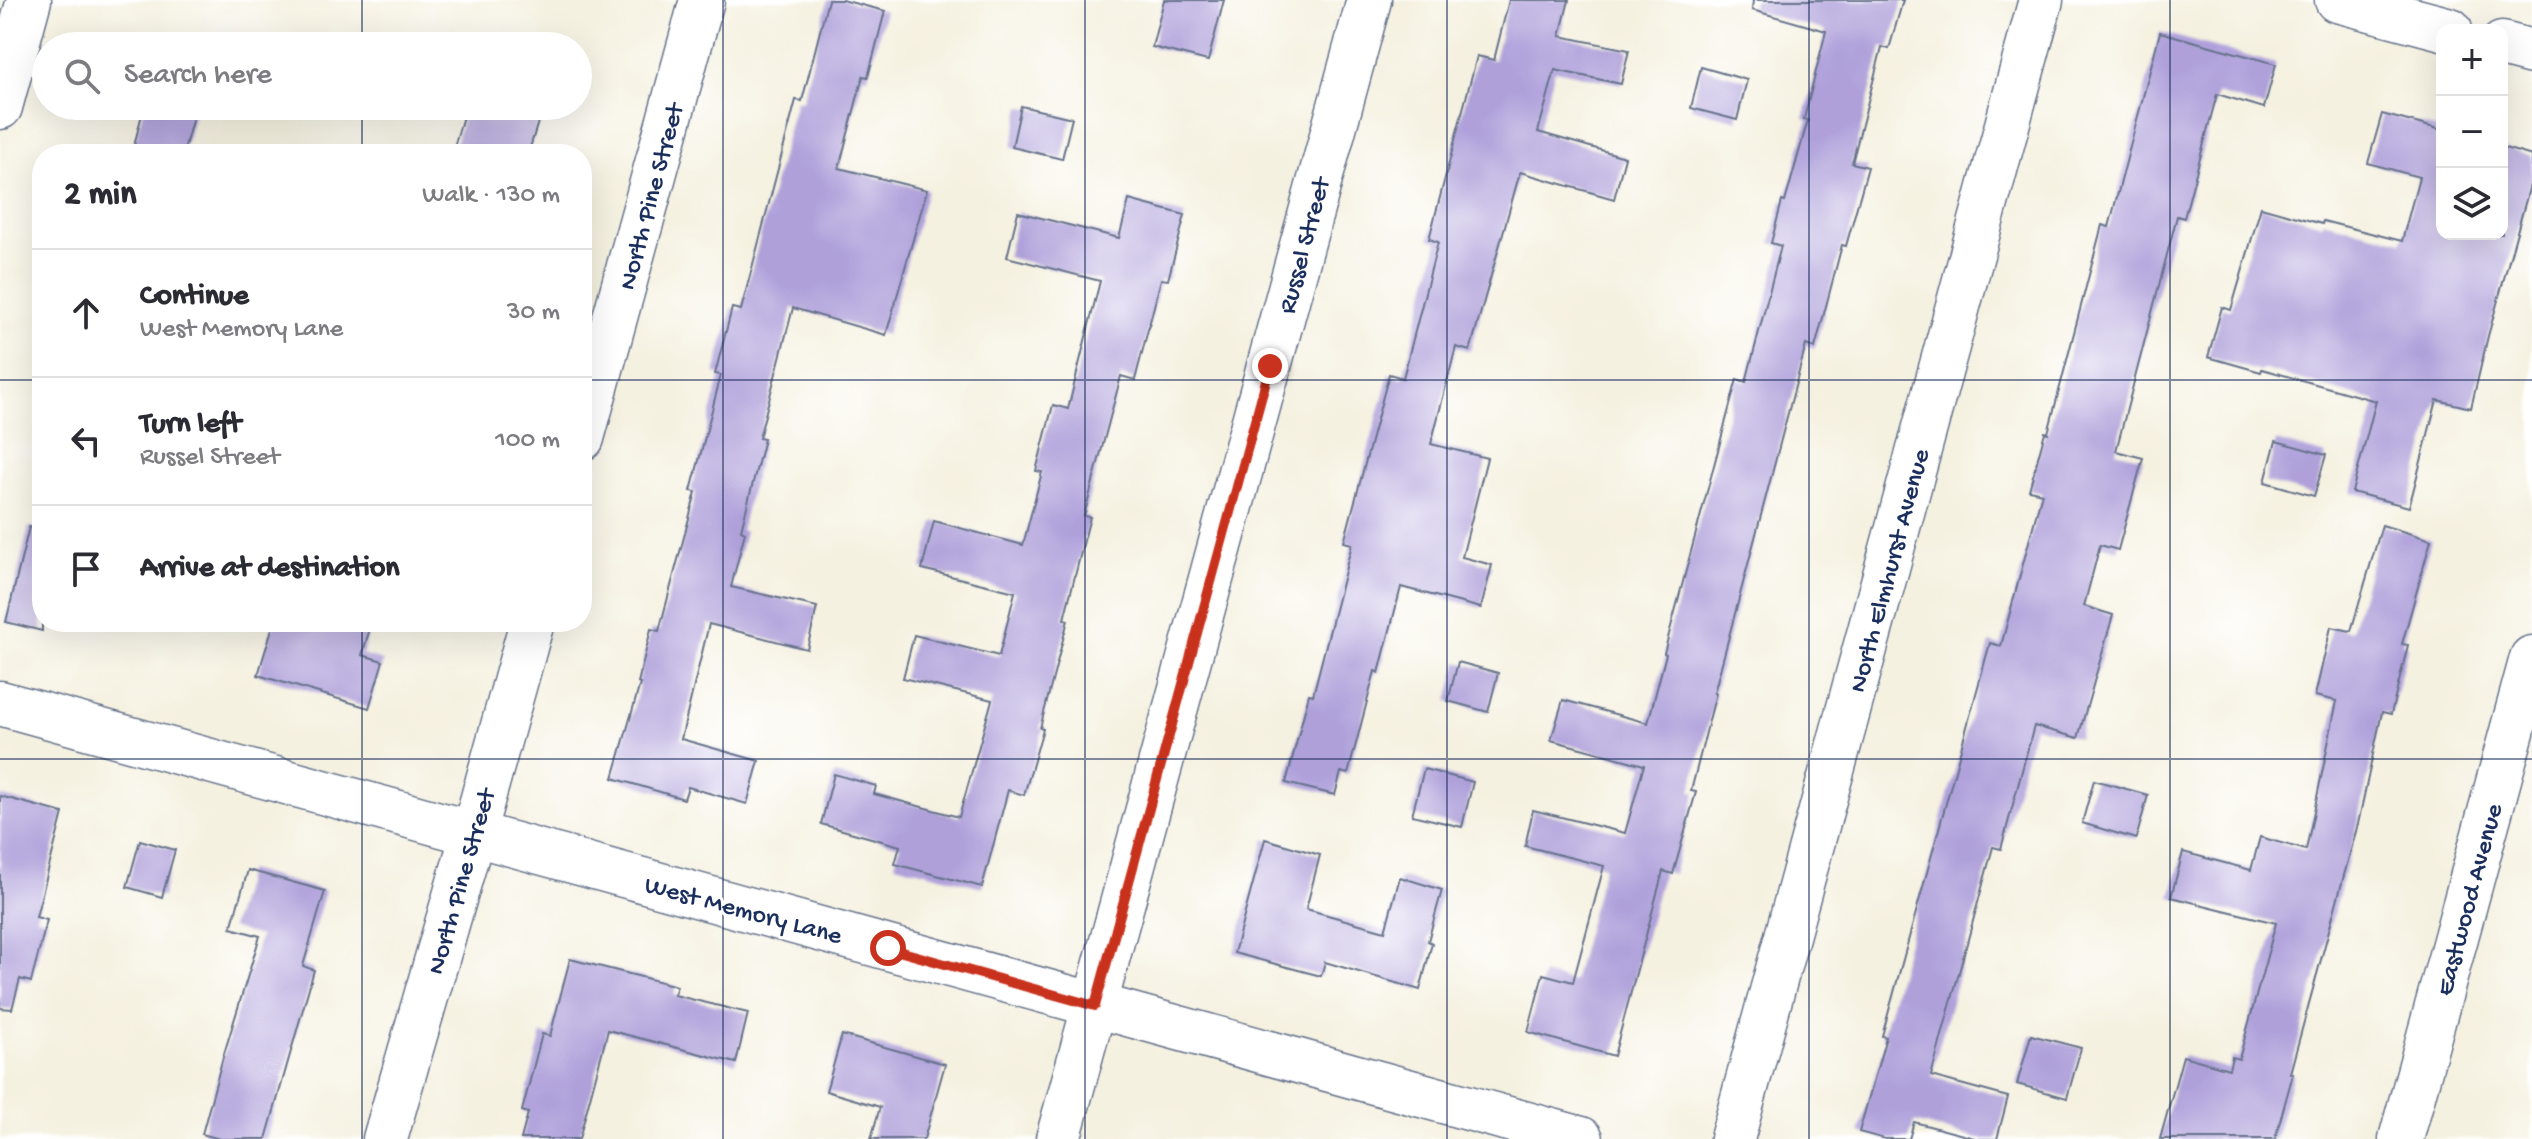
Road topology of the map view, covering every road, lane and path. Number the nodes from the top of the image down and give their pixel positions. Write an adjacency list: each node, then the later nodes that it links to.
1 (29, 0): 9 (street)
2 (702, 0): 10 (street, North Pine Street)
3 (1369, 0): 15 (street, Russel Street)
4 (2041, 0): 19 (street, North Elmhurst Avenue)
5 (2337, 0): 6 (street)
6 (2436, 26)
7 (2508, 46): 8 (street)
8 (2532, 52)
9 (0, 107)
10 (592, 402)
11 (529, 632): 14 (street, North Pine Street)
12 (2532, 658): 20 (street, Eastwood Avenue)
13 (0, 703): 14 (street, West Memory Lane)
14 (473, 834): 15 (street, West Memory Lane); 16 (street, North Pine Street)
15 (1095, 1006): 17 (street, Russel Street); 18 (street, West Memory Lane)
16 (385, 1139)
17 (1058, 1139)
18 (1581, 1139)
19 (1732, 1139)
20 (2401, 1139)

